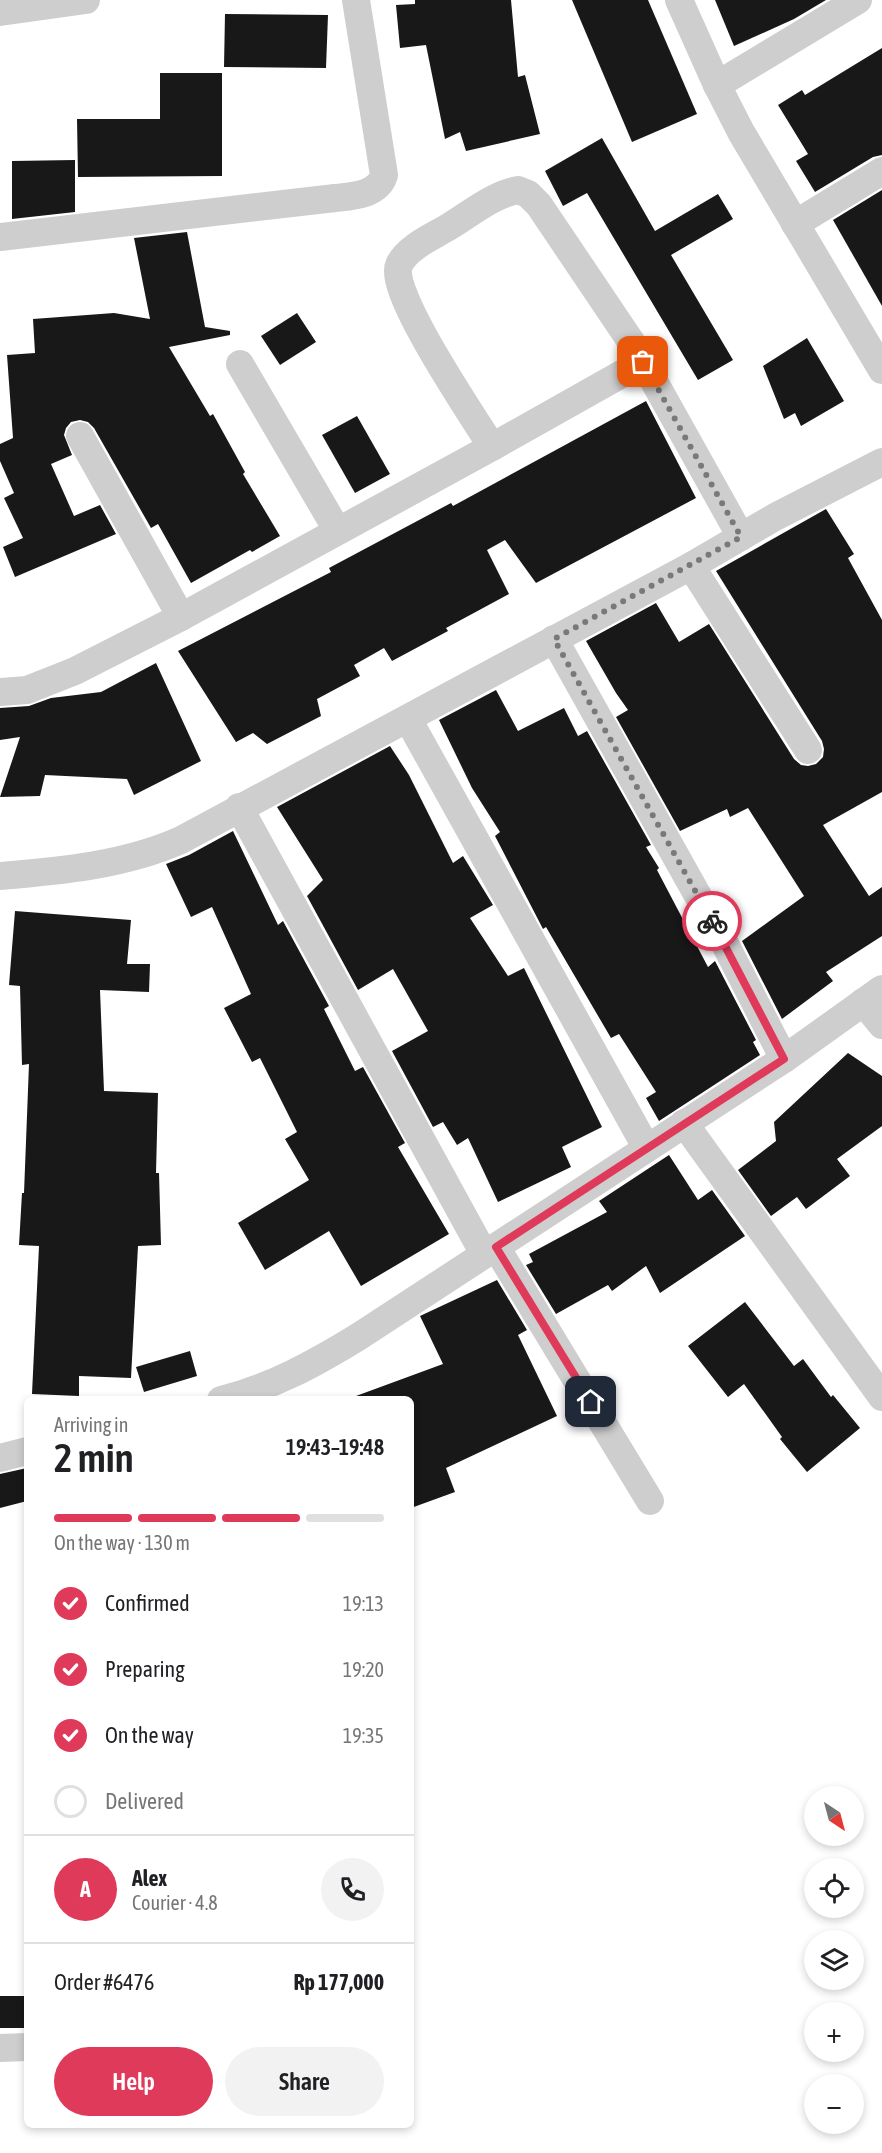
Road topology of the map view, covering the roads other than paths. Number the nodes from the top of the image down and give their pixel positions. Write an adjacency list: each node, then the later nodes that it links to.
1 (86, 0): 5 (street)
2 (356, 0): 9 (street)
3 (679, 0): 6 (street)
4 (858, 0): 6 (street)
5 (0, 12)
6 (717, 85): 8 (street)
7 (882, 171): 8 (street)
8 (795, 224): 10 (street)
9 (0, 237)
10 (879, 358)
11 (643, 362): 14 (street); 14 (street); 17 (street)
12 (240, 364): 16 (street)
13 (80, 436): 19 (street)
14 (492, 447): 16 (street)
15 (882, 462): 17 (street)
16 (338, 530): 19 (street)
17 (741, 537): 18 (street)
18 (691, 566): 20 (street); 23 (street)
19 (181, 617): 21 (street)
20 (554, 639): 22 (street); 28 (street)
21 (0, 692)
22 (408, 719): 24 (street); 30 (street)
23 (808, 750)
24 (239, 807): 25 (street); 31 (street)
25 (0, 876)
26 (873, 996): 27 (street); 28 (street)
27 (882, 1025)
28 (784, 1059): 29 (street)
29 (684, 1123): 30 (street); 33 (street)
30 (646, 1147): 31 (street)
31 (490, 1251): 32 (street); 36 (street)
32 (236, 1396)
33 (882, 1397)
34 (24, 1452): 35 (street)
35 (0, 1458)
36 (650, 1502)
37 (24, 2047): 38 (street)
38 (0, 2048)

